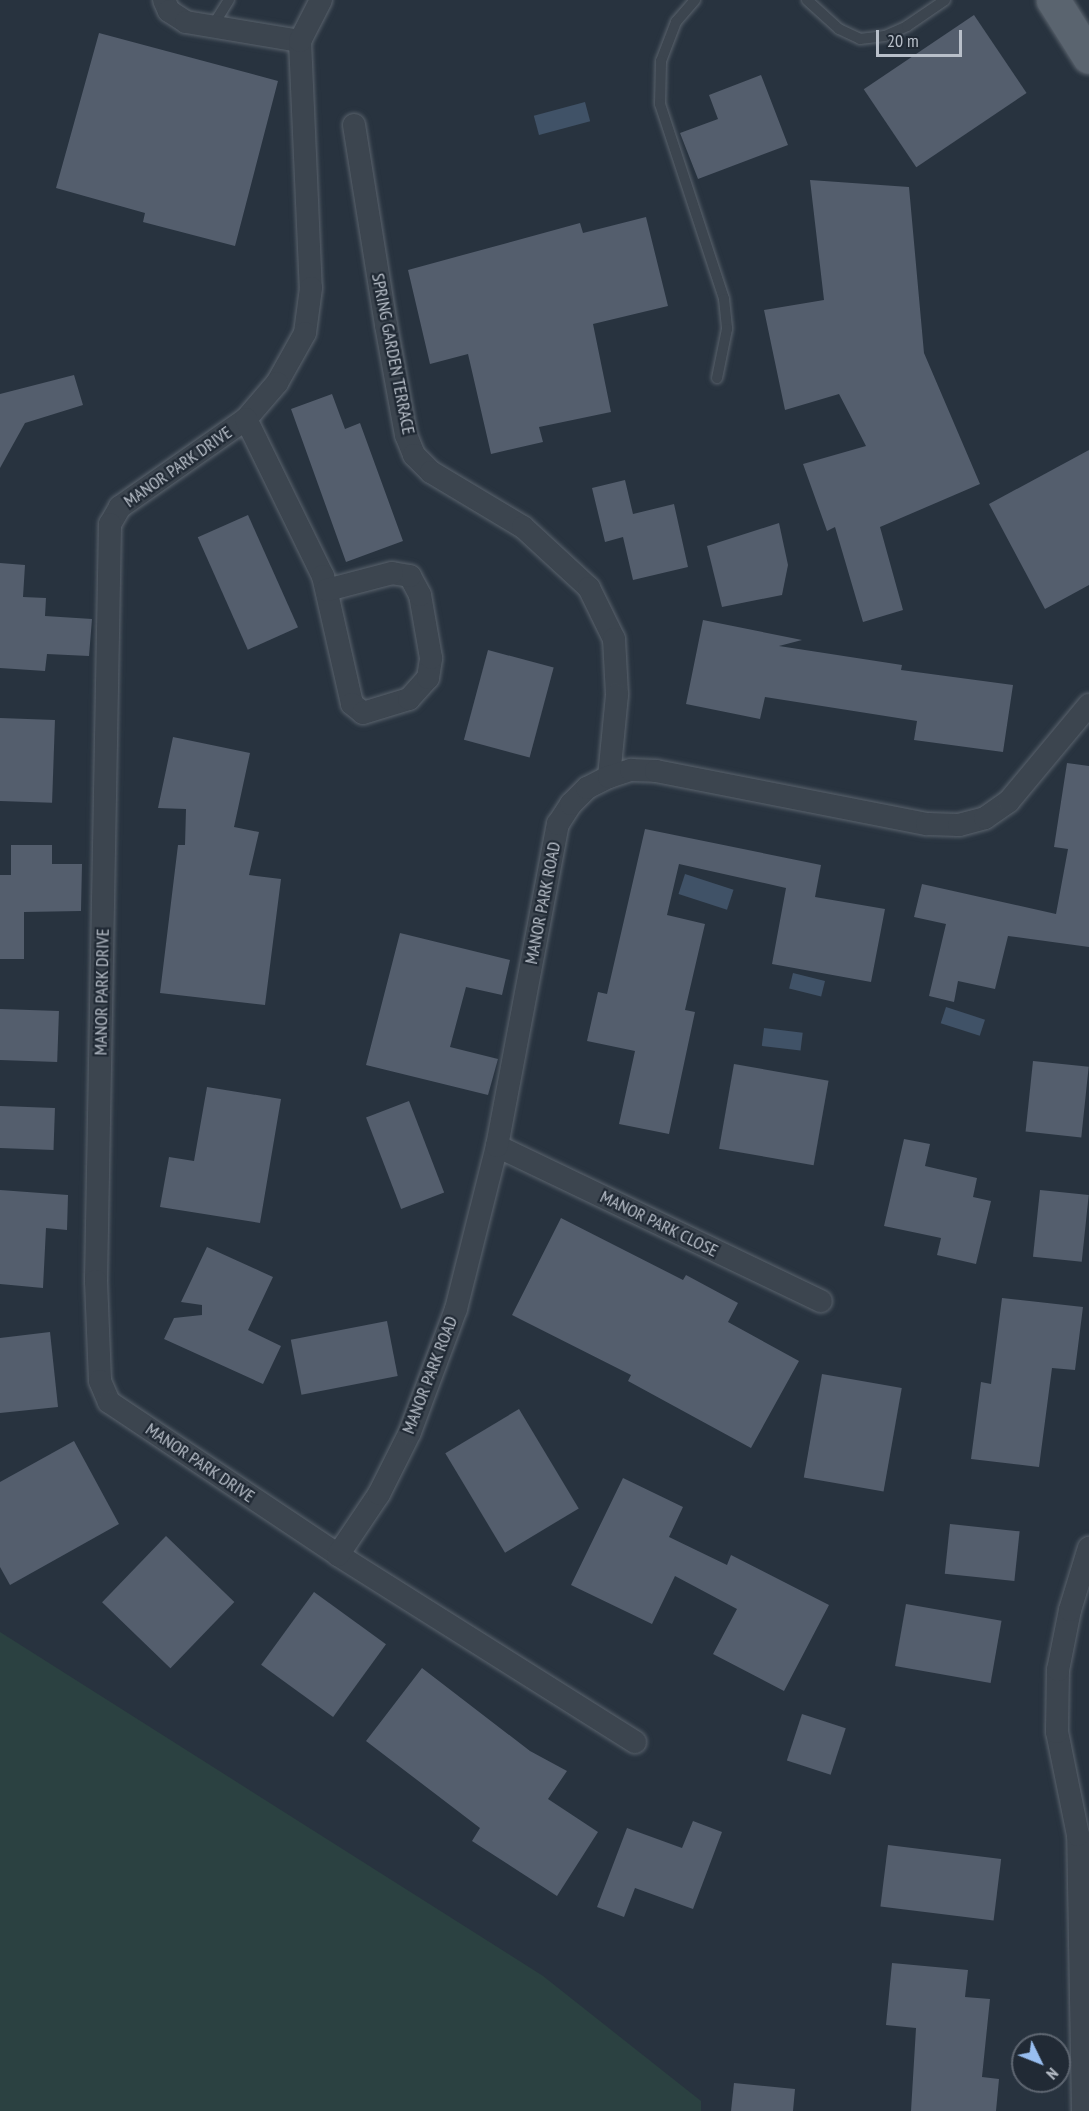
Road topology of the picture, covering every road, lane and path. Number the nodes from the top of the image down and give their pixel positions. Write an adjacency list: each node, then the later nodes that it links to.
1 (164, 0): 9 (street)
2 (229, 0): 9 (lane)
3 (321, 0): 11 (street)
4 (695, 0): 14 (lane)
5 (807, 0): 6 (lane)
6 (945, 0)
7 (1053, 0): 12 (main road)
8 (1072, 0): 10 (main road)
9 (212, 27): 11 (street)
10 (1089, 31)
11 (300, 41): 15 (street, MANOR PARK DRIVE)
12 (1089, 57)
13 (354, 125): 18 (street, SPRING GARDEN TERRACE)
14 (717, 378)
15 (246, 419): 16 (street); 22 (street, MANOR PARK DRIVE)
16 (327, 590): 16 (street)
17 (1089, 705): 18 (street, MANOR PARK ROAD)
18 (609, 777): 19 (street, MANOR PARK ROAD)
19 (497, 1146): 20 (street, MANOR PARK CLOSE); 22 (street, MANOR PARK ROAD)
20 (821, 1302)
21 (1089, 1548): 23 (street)
22 (338, 1555): 24 (street, MANOR PARK DRIVE)
23 (1080, 1604): 25 (street)
24 (635, 1742)
25 (1083, 1836): 26 (street)
26 (1083, 2111)

